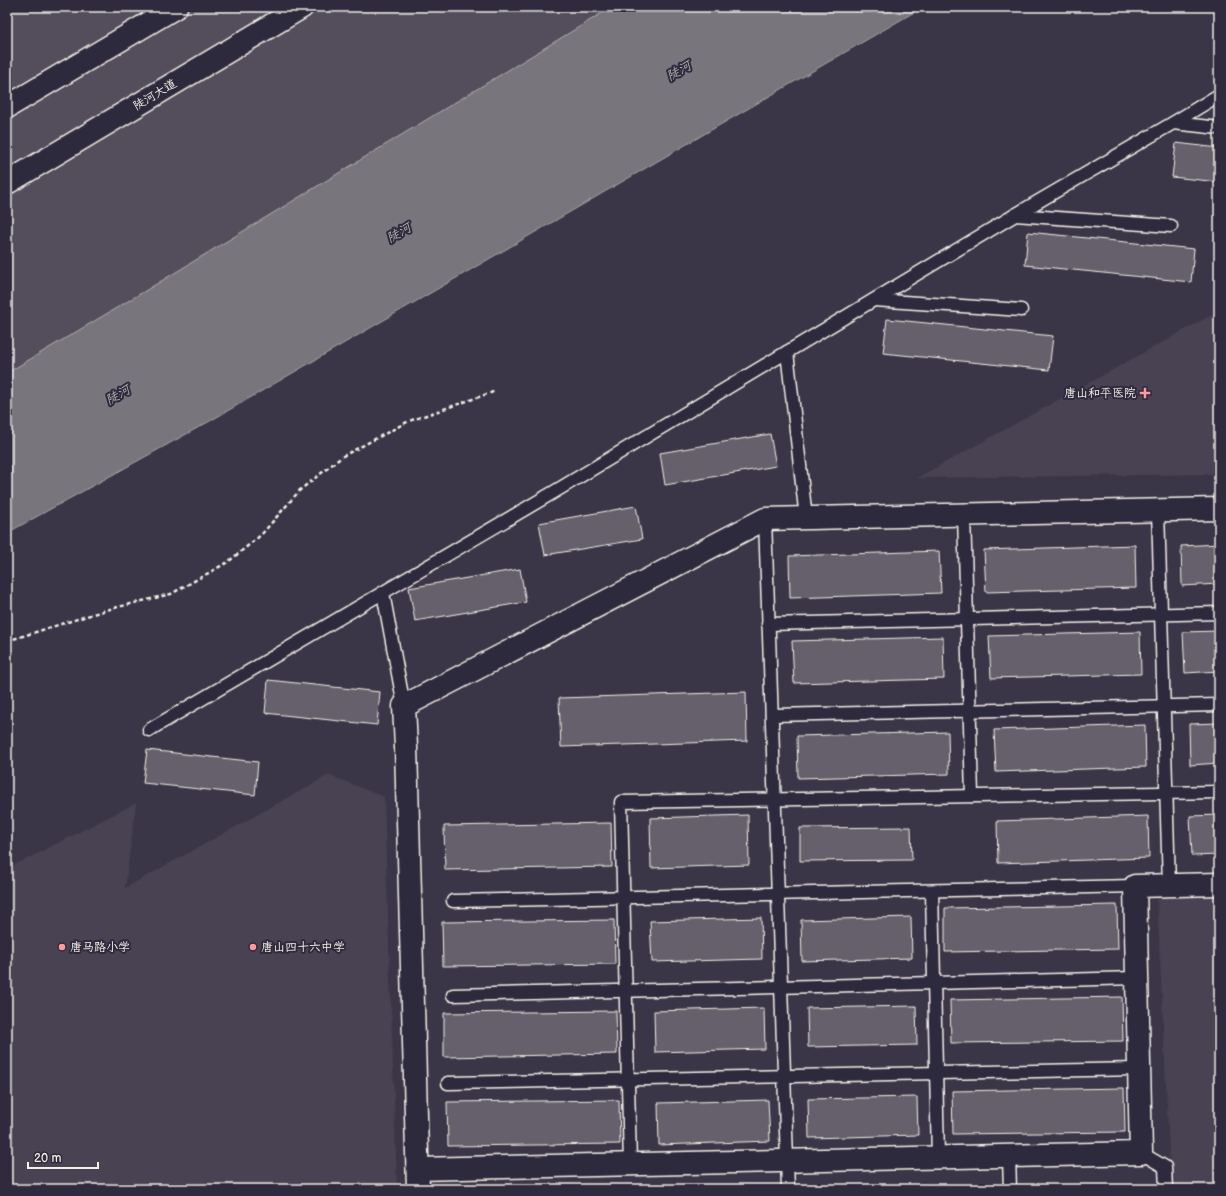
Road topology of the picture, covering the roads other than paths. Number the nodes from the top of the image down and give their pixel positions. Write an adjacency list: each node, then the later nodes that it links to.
1 (176, 7): 4 (street)
2 (302, 7): 7 (street, 陡河大道)
3 (1219, 95): 5 (lane)
4 (7, 107)
5 (1173, 124): 6 (lane); 8 (lane)
6 (1219, 128)
7 (7, 183)
8 (1015, 215): 9 (lane); 10 (lane)
9 (1171, 226)
10 (874, 300): 11 (lane); 12 (lane)
11 (1021, 310)
12 (787, 352): 16 (lane); 18 (lane)
13 (1219, 509): 14 (street)
14 (1158, 510): 15 (street); 20 (lane)
15 (964, 514): 16 (street); 21 (lane)
16 (806, 518): 17 (street)
17 (765, 519): 22 (lane); 24 (street)
18 (383, 593): 24 (lane); 28 (lane)
19 (1219, 613): 20 (lane)
20 (1161, 615): 21 (lane); 25 (lane)
21 (967, 619): 22 (lane); 26 (lane)
22 (768, 624): 27 (lane)
23 (1219, 705): 25 (lane)
24 (404, 706): 55 (street)
25 (1164, 706): 26 (lane); 30 (lane)
26 (970, 710): 27 (lane); 31 (lane)
27 (772, 715): 32 (lane)
28 (149, 730)
29 (1219, 792): 30 (lane)
30 (1167, 793): 31 (lane); 34 (lane)
31 (972, 796): 32 (lane)
32 (775, 799): 37 (lane); 38 (lane)
33 (1219, 884): 34 (street)
34 (1169, 885): 35 (street)
35 (1135, 886): 36 (lane); 40 (street)
36 (932, 891): 37 (lane); 41 (lane)
37 (778, 894): 38 (lane); 42 (lane)
38 (623, 898): 39 (lane); 43 (lane)
39 (453, 901)
40 (1137, 978): 41 (lane); 45 (street)
41 (934, 983): 42 (lane); 46 (lane)
42 (781, 987): 43 (lane); 47 (lane)
43 (626, 990): 44 (lane); 48 (lane)
44 (453, 995)
45 (1139, 1069): 46 (lane); 50 (street)
46 (936, 1073): 47 (lane); 52 (lane)
47 (784, 1076): 48 (lane); 53 (lane)
48 (628, 1079): 49 (lane); 54 (lane)
49 (448, 1083)
50 (1141, 1153): 51 (street); 58 (lane)
51 (1009, 1156): 52 (street); 57 (lane)
52 (938, 1157): 53 (street)
53 (787, 1161): 54 (street); 56 (lane)
54 (630, 1164): 55 (street)
55 (418, 1179)
56 (788, 1189)
57 (1010, 1189)
58 (1166, 1189)

